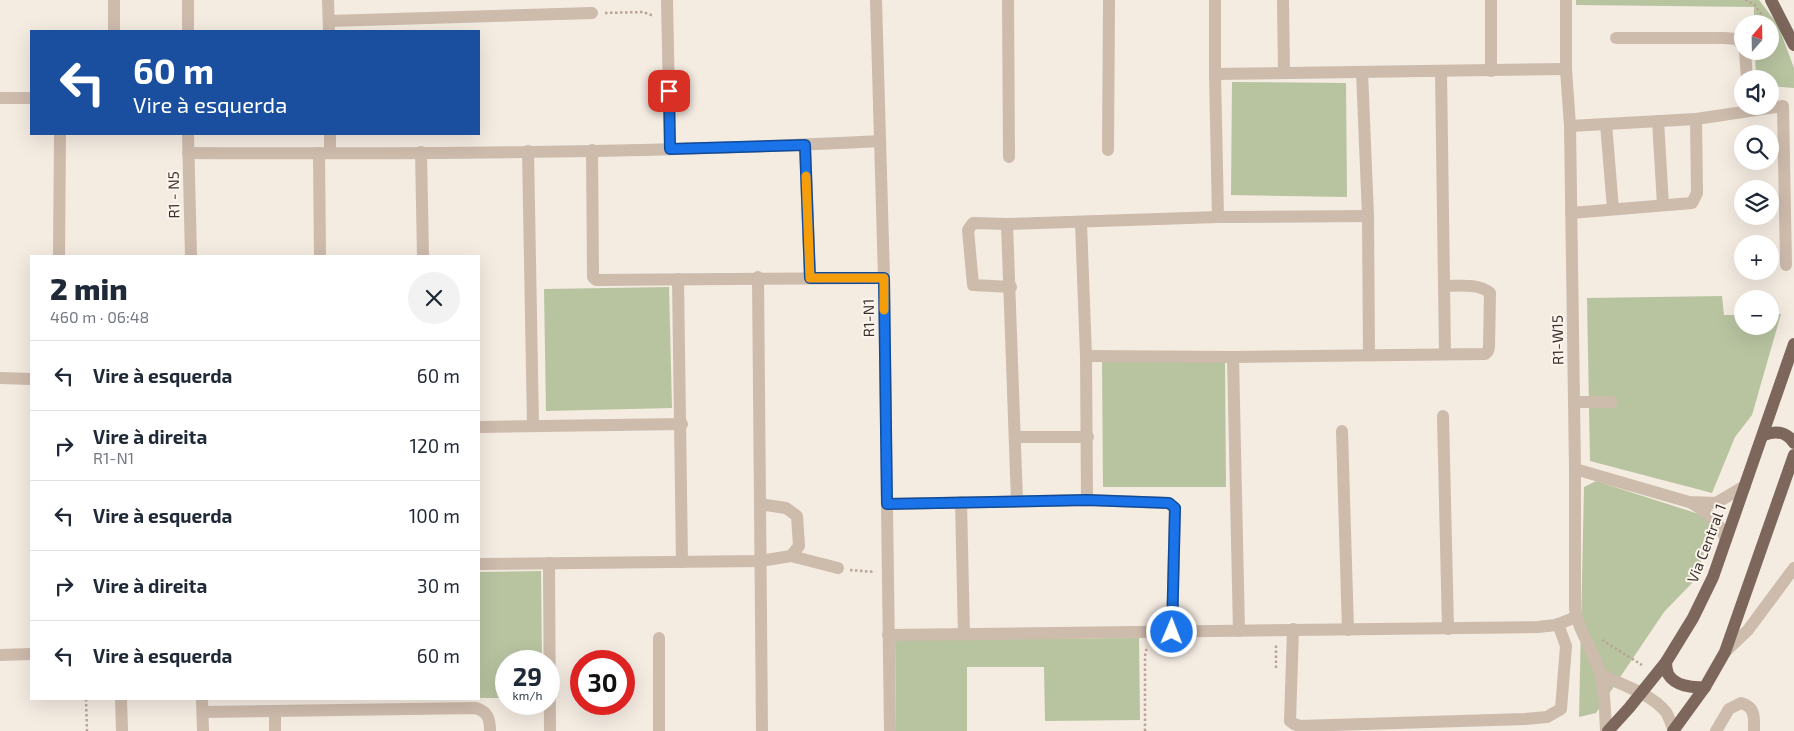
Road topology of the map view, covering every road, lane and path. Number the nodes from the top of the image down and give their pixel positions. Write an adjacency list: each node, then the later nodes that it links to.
1 (114, 0): 20 (street)
2 (188, 0): 21 (street)
3 (328, 0): 19 (street)
4 (667, 0): 18 (street)
5 (876, 0): 42 (street, R1-N1)
6 (1008, 0): 51 (street)
7 (1109, 0): 46 (street)
8 (1215, 0): 30 (street)
9 (1283, 0): 29 (street)
10 (1491, 0): 26 (street)
11 (1566, 0): 25 (street, R1-W15)
12 (1745, 0): 15 (path)
13 (1750, 0): 15 (path)
14 (1772, 0): 24 (main road)
15 (1755, 5): 17 (path)
16 (592, 13): 18 (path); 19 (street)
17 (1762, 15)
18 (668, 20): 44 (street)
19 (329, 26)
20 (114, 30)
21 (188, 30)
22 (1616, 38): 23 (street)
23 (1734, 39)
24 (1794, 45)
25 (1566, 69): 26 (street); 38 (street, R1-W15)
26 (1491, 71): 28 (street)
27 (1362, 72): 28 (street); 29 (street); 55 (street)
28 (1441, 72): 68 (street)
29 (1284, 73): 30 (street)
30 (1215, 74): 56 (street)
31 (0, 98): 32 (street)
32 (30, 98)
33 (1779, 106): 63 (street)
34 (1734, 112): 35 (street)
35 (1696, 119): 36 (street); 52 (street)
36 (1658, 121): 37 (street); 52 (street)
37 (1606, 124): 38 (street); 53 (street)
38 (1570, 126): 54 (street, R1-W15)
39 (60, 135): 59 (street)
40 (188, 135): 49 (street, R1 - N5)
41 (330, 135): 50 (street)
42 (880, 142): 43 (street); 67 (street, R1-N1)
43 (805, 145): 44 (street); 66 (street)
44 (670, 149): 45 (street)
45 (592, 150): 47 (street); 65 (street)
46 (1108, 150)
47 (528, 151): 48 (street); 82 (street)
48 (421, 152): 50 (street); 62 (street)
49 (188, 153): 50 (street); 60 (street, R1 - N5)
50 (324, 153): 61 (street)
51 (1009, 157)
52 (1663, 205): 53 (street)
53 (1613, 209): 54 (street)
54 (1571, 213): 78 (street, R1-W15)
55 (1368, 216): 56 (street); 73 (street)
56 (1218, 217): 57 (street)
57 (1081, 222): 58 (street); 74 (street)
58 (1007, 224): 69 (street); 69 (street)
59 (59, 255)
60 (191, 255)
61 (320, 255)
62 (423, 255)
63 (1786, 265)
64 (758, 277): 65 (street); 66 (street); 96 (street)
65 (678, 278): 81 (street)
66 (810, 278): 67 (street)
67 (884, 278): 97 (street, R1-N1)
68 (1445, 286): 72 (street); 72 (street)
69 (1010, 287): 86 (street)
70 (1794, 338): 71 (main road, Via Central 1)
71 (1792, 348): 85 (main road, Via Central 1)
72 (1445, 354): 73 (street)
73 (1369, 355): 75 (street)
74 (1086, 356): 75 (street); 87 (street)
75 (1233, 357): 112 (street)
76 (0, 378): 77 (street)
77 (30, 379)
78 (1574, 402): 79 (street); 90 (street, R1-W15)
79 (1612, 402)
80 (1443, 416): 110 (street)
81 (682, 424): 82 (street); 101 (street)
82 (533, 426): 83 (street)
83 (480, 427)
84 (1342, 431): 111 (street)
85 (1764, 435): 88 (main road); 91 (main road, Via Central 1)
86 (1015, 437): 87 (street); 93 (street)
87 (1088, 437): 92 (street)
88 (1794, 443)
89 (1794, 455): 119 (main road)
90 (1576, 470): 95 (street); 107 (street, R1-W15)
91 (1745, 486): 95 (street); 98 (main road, Via Central 1)
92 (1087, 500): 93 (street); 113 (street)
93 (1017, 501): 94 (street)
94 (961, 502): 97 (street); 115 (street)
95 (1689, 502): 98 (street)
96 (760, 504): 99 (street); 100 (street)
97 (887, 504): 106 (street, R1-N1)
98 (1726, 540): 122 (main road, Via Central 1)
99 (791, 556): 100 (street); 104 (street)
100 (760, 561): 101 (street); 142 (street)
101 (682, 562): 102 (street)
102 (549, 563): 103 (street); 140 (street)
103 (480, 564)
104 (838, 568): 106 (path)
105 (1794, 568): 119 (street)
106 (889, 572): 114 (street, R1-N1)
107 (1576, 617): 108 (street); 124 (street, R1-W15)
108 (1558, 624): 109 (street); 110 (street)
109 (1293, 629): 111 (street); 112 (street)
110 (1448, 629): 111 (street)
111 (1348, 630)
112 (1239, 631): 113 (street)
113 (1172, 632): 115 (street)
114 (888, 635): 115 (street); 143 (street, R1-N1)
115 (964, 635)
116 (1595, 635): 123 (path)
117 (659, 638): 141 (street)
118 (1150, 643): 144 (path)
119 (1725, 652): 125 (main road)
120 (30, 654): 121 (street)
121 (0, 655)
122 (1666, 662): 125 (main road); 126 (main road, Via Central 1)
123 (1642, 665)
124 (1601, 675): 126 (street); 145 (street, R1-W15)
125 (1704, 687): 134 (main road)
126 (1641, 693): 134 (street); 145 (main road, Via Central 1)
127 (86, 700): 135 (path)
128 (121, 700): 136 (street)
129 (202, 700): 133 (street)
130 (330, 704): 131 (street); 132 (street)
131 (400, 704): 139 (street)
132 (275, 711): 133 (street); 138 (street)
133 (203, 712): 137 (street)
134 (1673, 730)
135 (86, 731)
136 (122, 731)
137 (202, 731)
138 (275, 731)
139 (490, 731)
140 (550, 731)
141 (659, 731)
142 (762, 731)
143 (890, 731)
144 (1145, 731)
145 (1607, 731)
146 (1716, 731): 147 (street)
147 (1754, 731)

